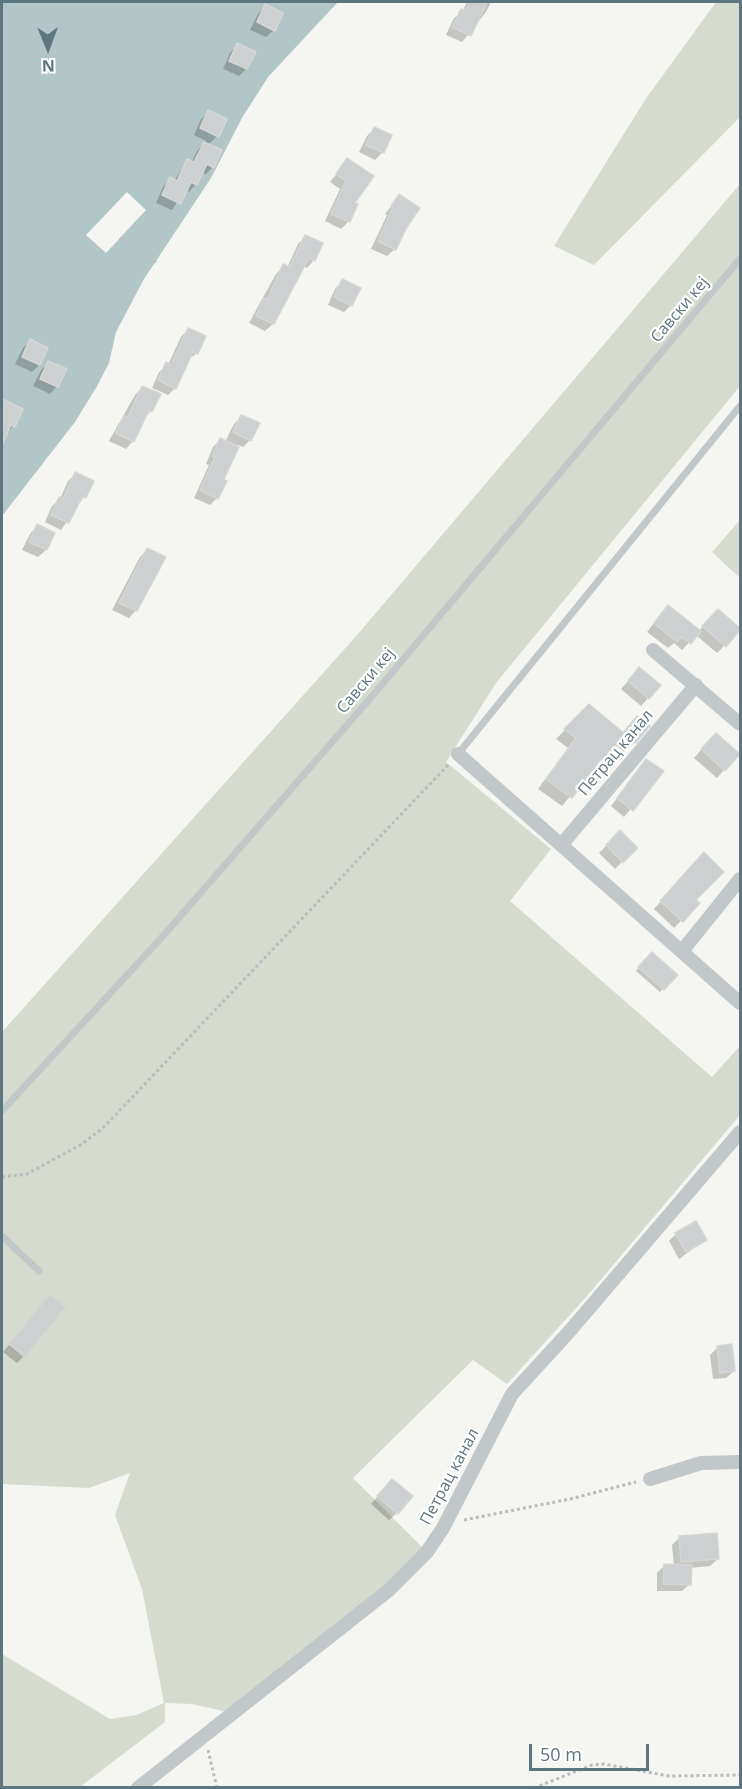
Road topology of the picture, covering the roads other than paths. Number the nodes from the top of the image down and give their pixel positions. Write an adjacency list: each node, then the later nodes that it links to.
1 (741, 259): 11 (lane, Савски кеј)
2 (741, 406): 6 (lane)
3 (653, 650): 4 (street)
4 (696, 685): 5 (street); 7 (street, Петрац канал)
5 (741, 724)
6 (459, 754): 7 (street)
7 (562, 844): 9 (street)
8 (741, 879): 9 (street)
9 (683, 950): 10 (street)
10 (741, 1003)
11 (2, 1111)
12 (741, 1132): 17 (street, Петрац канал)
13 (2, 1236): 14 (lane)
14 (39, 1271)
15 (741, 1462): 16 (street)
16 (650, 1479)
17 (138, 1788)

